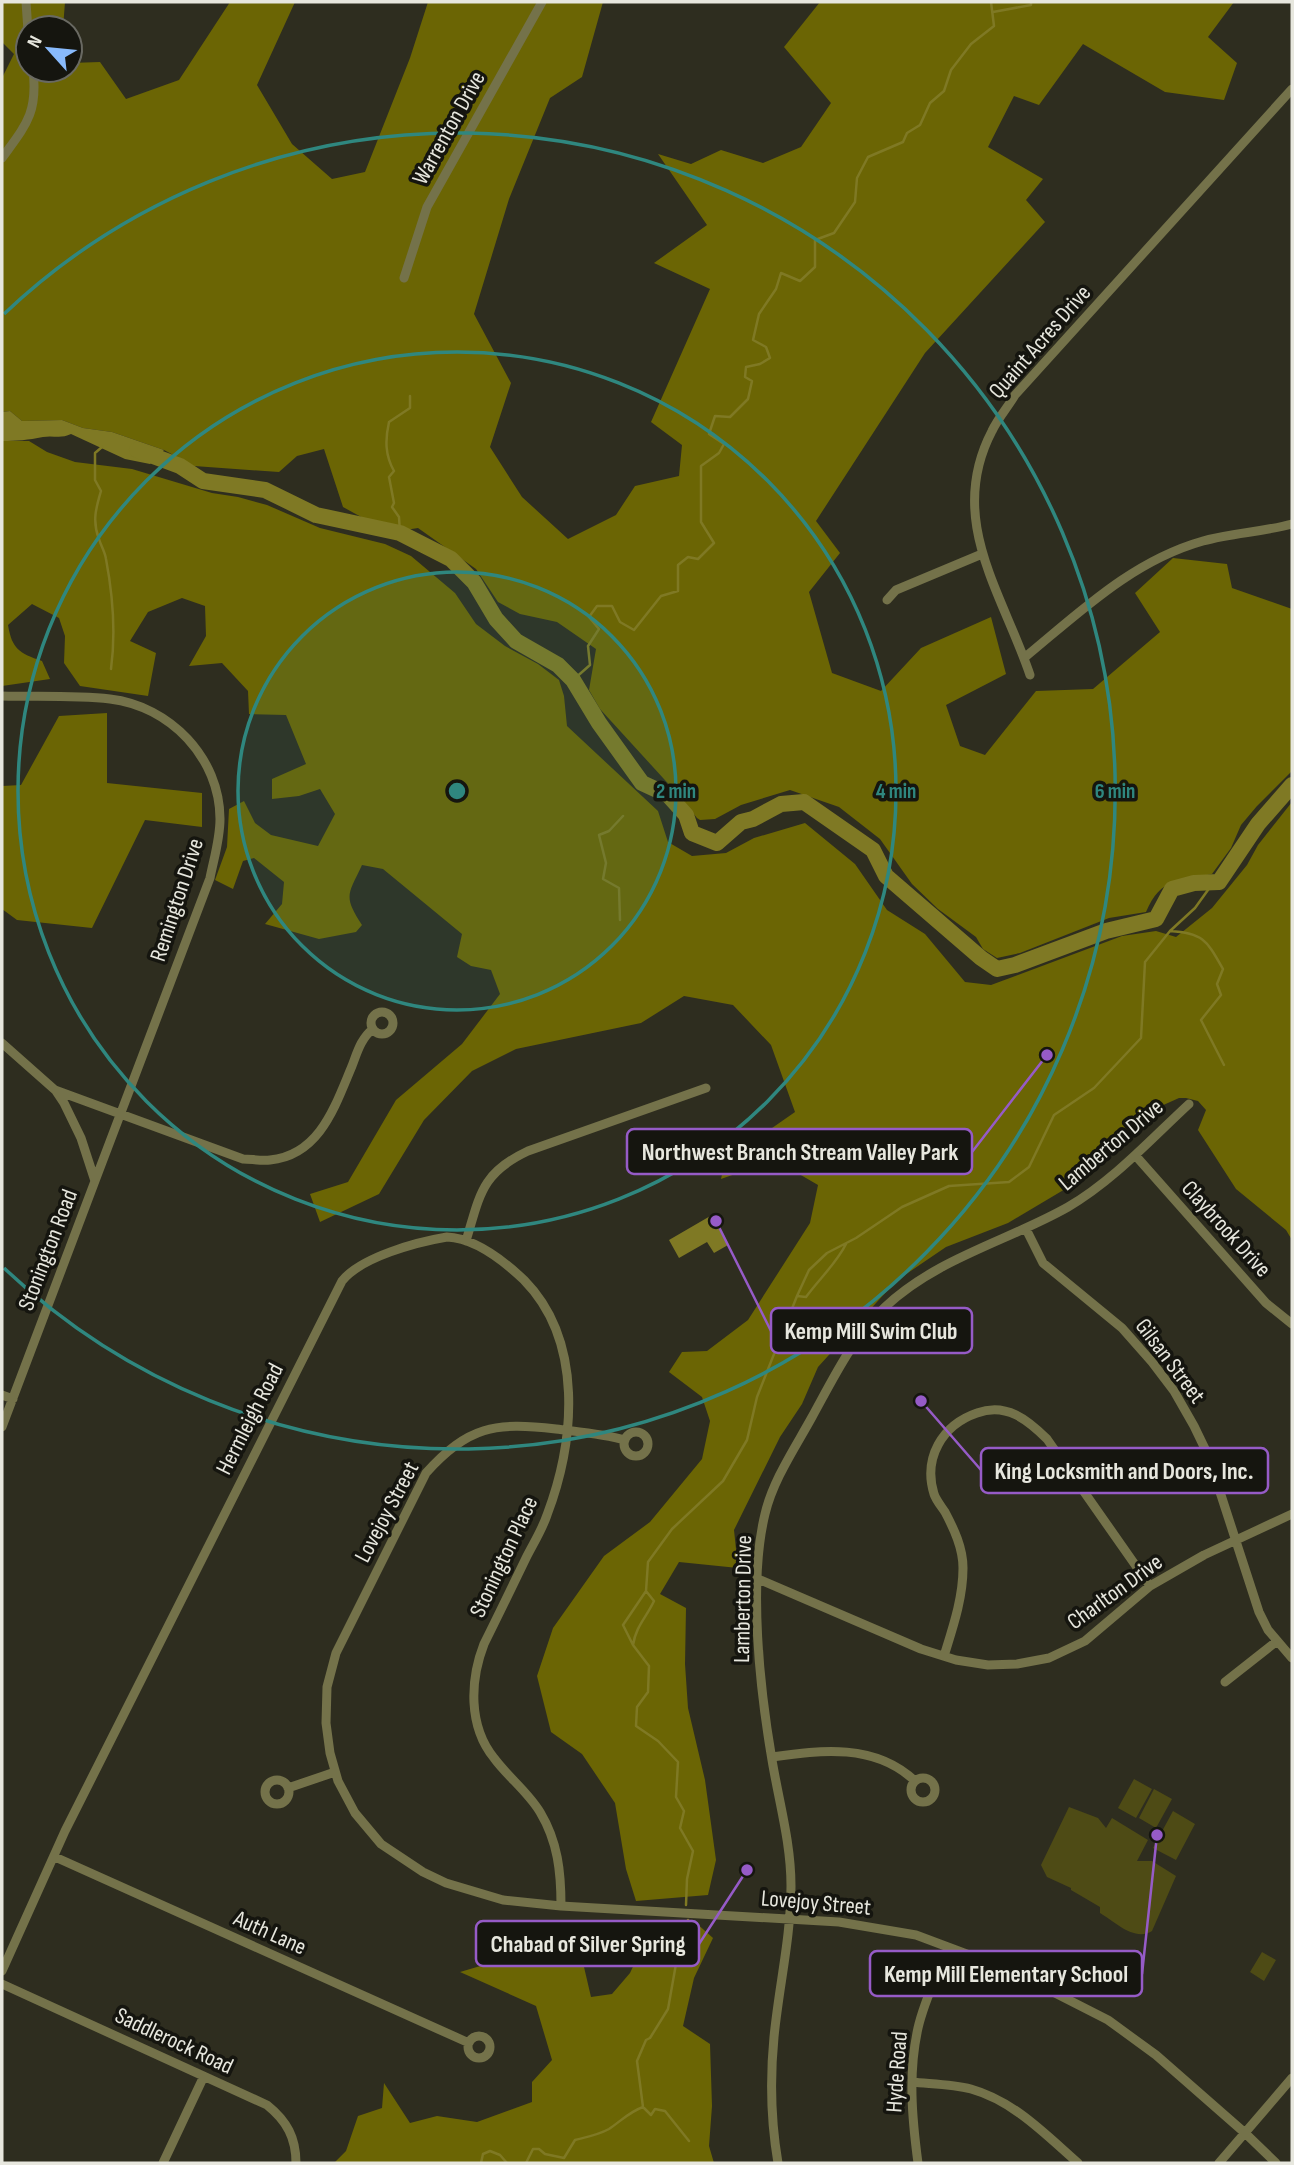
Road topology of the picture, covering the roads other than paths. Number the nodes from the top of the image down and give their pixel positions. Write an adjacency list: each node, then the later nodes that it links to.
1 (542, 2): 5 (street, Warrenton Drive)
2 (33, 84): 4 (street)
3 (1292, 89): 7 (street, Quaint Acres Drive)
4 (2, 158)
5 (404, 278)
6 (1292, 524): 9 (street)
7 (982, 554): 8 (street); 9 (street, Quaint Acres Drive)
8 (887, 600)
9 (1024, 657): 10 (street, Quaint Acres Drive)
10 (1030, 675)
11 (2, 696): 17 (street, Remington Drive)
12 (373, 1029): 17 (street, Stonington Road)
13 (2, 1043): 15 (street, Stonington Road)
14 (706, 1087): 21 (street)
15 (55, 1090): 17 (street, Stonington Road); 19 (street, Stonington Road)
16 (1189, 1104): 18 (street, Lamberton Drive)
17 (120, 1115): 19 (street, Remington Drive)
18 (1135, 1155): 20 (street, Lamberton Drive); 22 (street, Claybrook Drive)
19 (95, 1181): 24 (street, Stonington Road)
20 (1027, 1229): 29 (street, Gilsan Street); 30 (street, Lamberton Drive)
21 (466, 1241): 26 (street, Stonington Place); 40 (street, Hermleigh Road)
22 (1292, 1324)
23 (2, 1395): 24 (street)
24 (13, 1399): 25 (street, Stonington Road)
25 (2, 1427)
26 (566, 1430): 27 (street, Lovejoy Street); 37 (street, Lovejoy Street); 41 (street, Stonington Place)
27 (625, 1440)
28 (1292, 1514): 29 (street, Charlton Drive)
29 (1236, 1539): 31 (street, Charlton Drive); 32 (street, Gilsan Street)
30 (758, 1578): 33 (street, Charlton Drive); 36 (street, Lamberton Drive)
31 (1150, 1586): 33 (street, Charlton Drive); 33 (street)
32 (1277, 1641): 34 (street, Gilsan Street); 35 (street)
33 (944, 1656)
34 (1292, 1658)
35 (1225, 1682)
36 (772, 1757): 38 (street); 42 (street, Lamberton Drive)
37 (335, 1772): 39 (street); 41 (street, Lovejoy Street)
38 (915, 1781)
39 (288, 1788)
40 (55, 1857): 44 (street, Hermleigh Road); 46 (street, Auth Lane)
41 (561, 1906): 42 (street, Lovejoy Street)
42 (790, 1919): 43 (street, Lovejoy Street); 53 (street, Lamberton Drive)
43 (948, 1947): 49 (street, Hyde Road); 50 (street, Lovejoy Street)
44 (2, 1970)
45 (2, 1984): 47 (street, Saddlerock Road)
46 (469, 2043)
47 (204, 2076): 51 (street); 52 (street, Saddlerock Road)
48 (1292, 2078): 50 (street)
49 (912, 2082): 54 (street, Hyde Road); 55 (street)
50 (1245, 2133): 56 (street); 57 (street, Lovejoy Street)
51 (163, 2163)
52 (296, 2163)
53 (778, 2163)
54 (918, 2163)
55 (1078, 2163)
56 (1219, 2163)
57 (1276, 2163)

